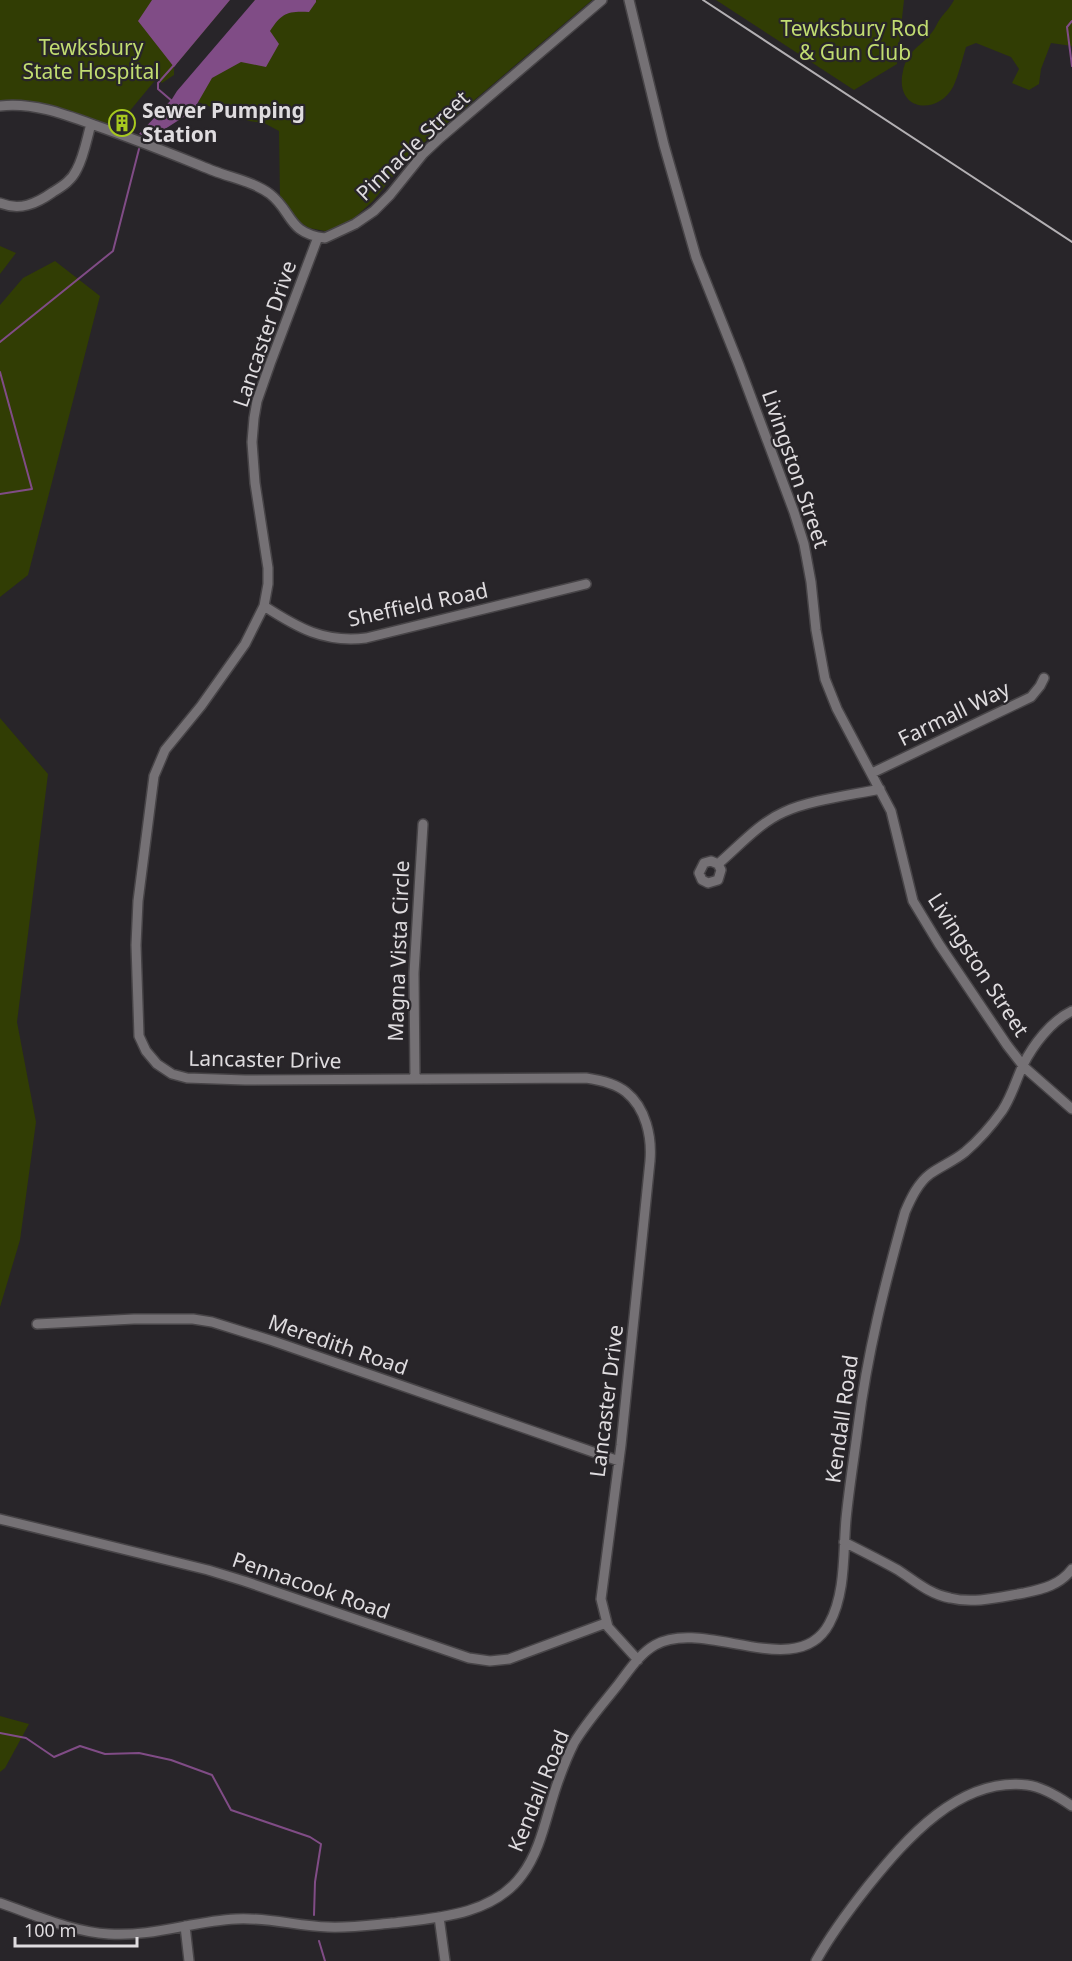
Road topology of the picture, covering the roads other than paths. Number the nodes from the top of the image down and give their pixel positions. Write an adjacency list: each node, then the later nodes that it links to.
1 (602, 0): 6 (street, Pinnacle Street)
2 (629, 0): 10 (street, Livingston Street)
3 (0, 106): 4 (street)
4 (91, 124): 5 (street); 6 (street)
5 (0, 203)
6 (318, 237): 8 (street, Lancaster Drive)
7 (586, 584): 8 (street, Sheffield Road)
8 (264, 606): 16 (street, Lancaster Drive)
9 (1044, 678): 10 (street, Farmall Way)
10 (872, 773): 11 (street, Livingston Street)
11 (880, 789): 13 (street); 15 (street, Livingston Street)
12 (423, 824): 16 (street, Magna Vista Circle)
13 (718, 864)
14 (1072, 1011): 15 (street, Kendall Road)
15 (1023, 1065): 17 (street, Livingston Street); 21 (street, Kendall Road)
16 (415, 1078): 19 (street, Lancaster Drive)
17 (1072, 1109)
18 (37, 1324): 19 (street, Meredith Road)
19 (619, 1461): 23 (street, Lancaster Drive)
20 (0, 1519): 23 (street, Pennacook Road)
21 (844, 1542): 22 (street); 24 (street, Kendall Road)
22 (1072, 1569)
23 (606, 1623): 24 (street)
24 (638, 1660): 27 (street, Kendall Road)
25 (1072, 1806): 31 (street)
26 (0, 1903): 28 (street, Kendall Road)
27 (439, 1917): 28 (street, Kendall Road); 30 (street)
28 (185, 1926): 29 (street)
29 (189, 1961)
30 (445, 1961)
31 (816, 1961)

